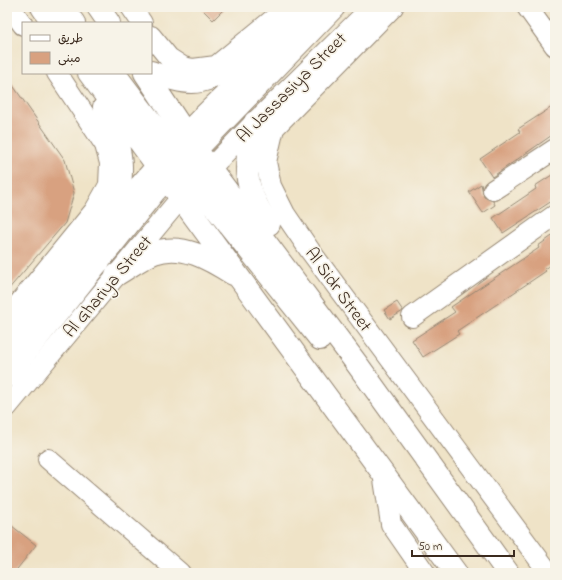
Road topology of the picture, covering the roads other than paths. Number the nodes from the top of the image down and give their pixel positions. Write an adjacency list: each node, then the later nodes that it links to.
1 (10, 7): 16 (street)
2 (42, 7): 12 (main road)
3 (61, 7): 13 (main road)
4 (98, 7): 14 (main road)
5 (131, 7): 15 (street)
6 (288, 7): 17 (street)
7 (314, 7): 19 (main road); 27 (street)
8 (334, 7): 27 (main road)
9 (372, 7): 25 (street, Al Jassasiya Street)
10 (393, 7): 48 (street, Al Sidr Street)
11 (527, 7): 18 (street)
12 (52, 22)
13 (73, 22)
14 (108, 22)
15 (141, 22)
16 (22, 24)
17 (152, 37)
18 (555, 46)
19 (152, 72)
20 (57, 74): 35 (street)
21 (89, 74): 30 (main road)
22 (90, 74): 27 (main road)
23 (115, 74): 27 (main road)
24 (145, 74): 27 (main road)
25 (256, 122): 28 (street, Al Jassasiya Street); 39 (main road)
26 (555, 149): 29 (street)
27 (178, 159): 28 (main road); 28 (main road); 30 (street); 40 (main road)
28 (196, 183): 32 (street, Al Ghariya Street); 33 (main road); 39 (main road)
29 (493, 190)
30 (114, 215): 34 (street)
31 (555, 215): 36 (street)
32 (116, 275): 33 (main road); 41 (street, Al Ghariya Street)
33 (240, 279): 43 (main road)
34 (53, 289): 35 (street); 38 (street)
35 (24, 298): 37 (street)
36 (412, 317)
37 (7, 318)
38 (7, 346)
39 (357, 364): 47 (main road)
40 (7, 376)
41 (7, 407)
42 (48, 459): 44 (street)
43 (383, 473): 45 (street); 46 (main road)
44 (180, 573)
45 (425, 573)
46 (456, 573)
47 (508, 573)
48 (549, 573)

